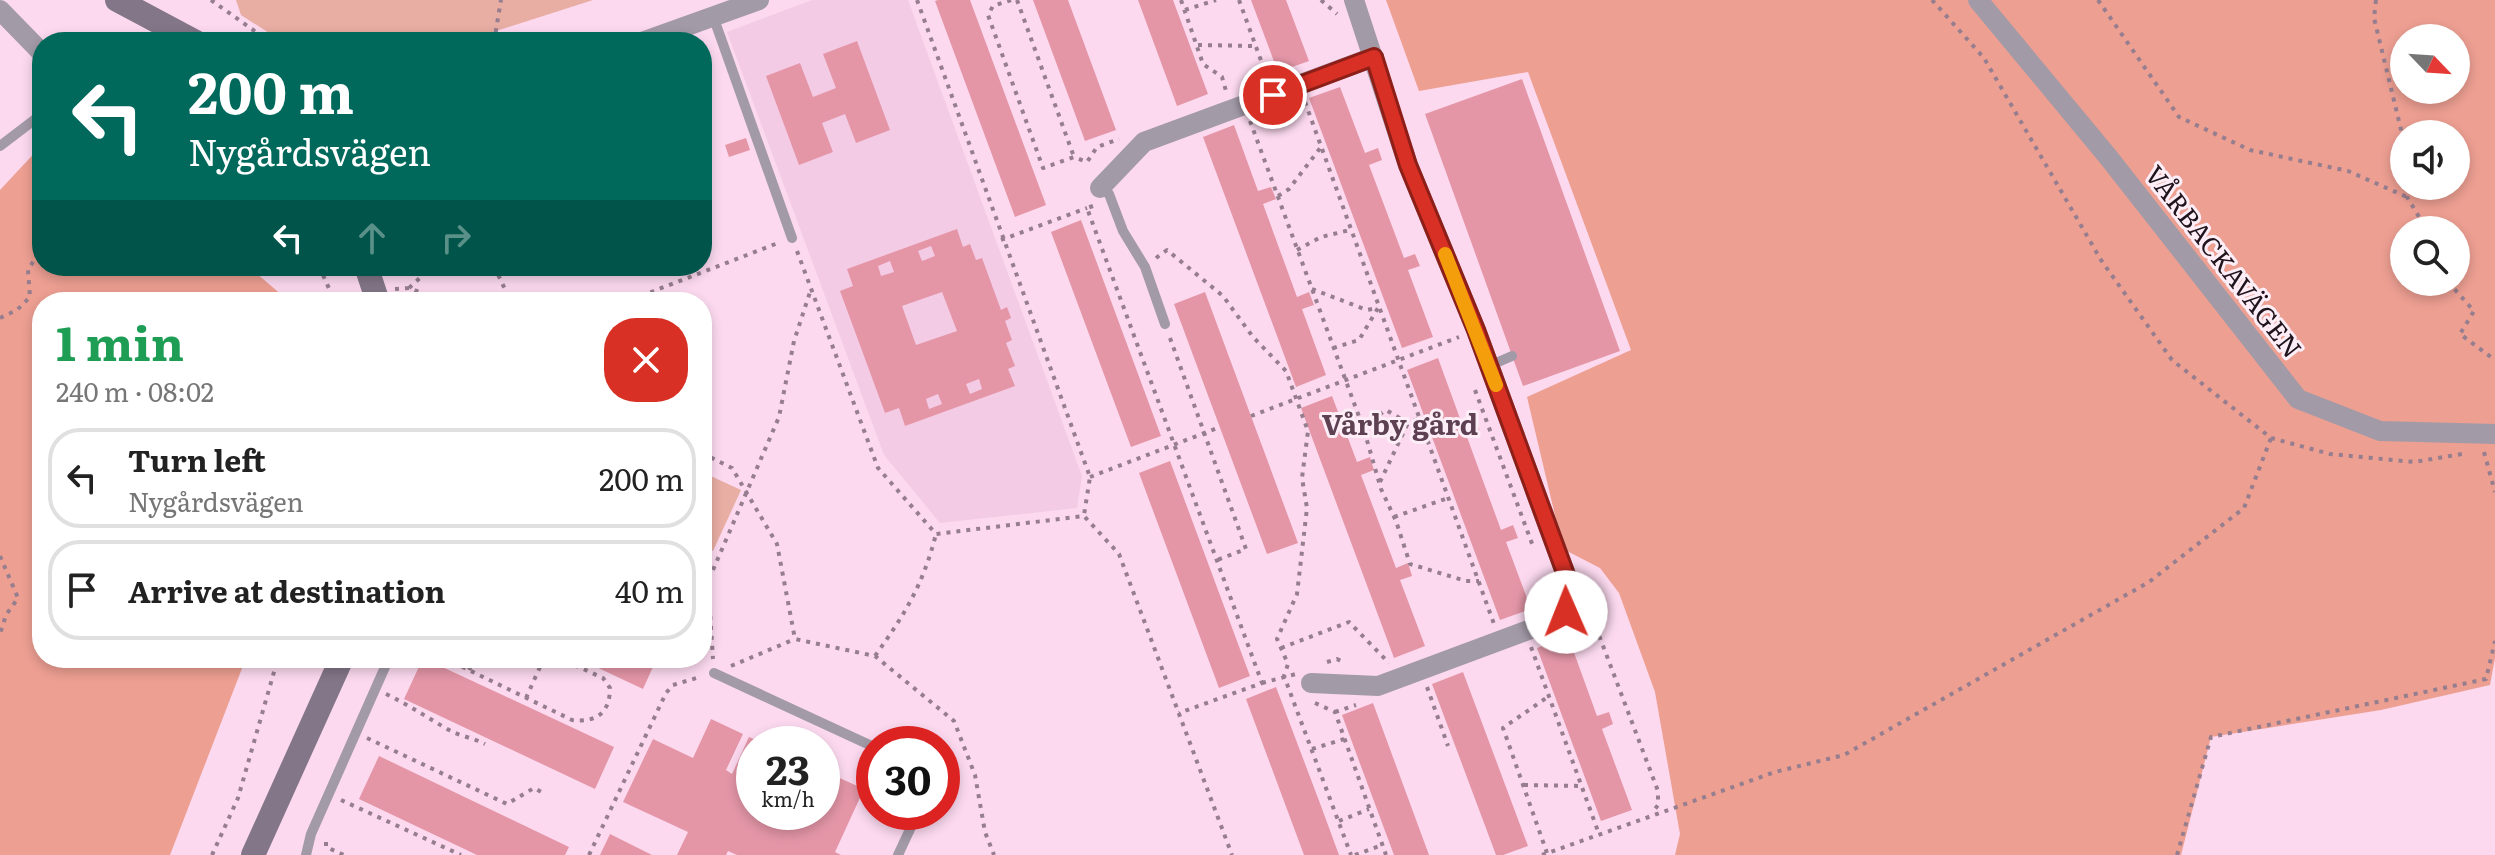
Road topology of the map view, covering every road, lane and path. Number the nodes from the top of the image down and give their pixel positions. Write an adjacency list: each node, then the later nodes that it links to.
1 (117, 0): 21 (street)
2 (211, 0): 22 (path)
3 (501, 0): 23 (path)
4 (759, 0): 19 (street)
5 (917, 0): 45 (path)
6 (1011, 0): 38 (path)
7 (1017, 0): 38 (path)
8 (1181, 0): 18 (path)
9 (1216, 0): 18 (path)
10 (1239, 0): 27 (path)
11 (1321, 0): 20 (path)
12 (1354, 0): 28 (street)
13 (1932, 0): 80 (path)
14 (1978, 0): 79 (street, VÅRBACKAVÄGEN)
15 (2098, 0): 40 (path)
16 (2376, 0): 33 (path)
17 (0, 10): 25 (street)
18 (1185, 10): 26 (path)
19 (713, 16): 24 (street); 44 (lane)
20 (1340, 25)
21 (177, 32)
22 (256, 32)
23 (496, 32)
24 (669, 32)
25 (32, 43)
26 (1197, 45): 27 (path); 31 (path)
27 (1255, 46): 29 (path)
28 (1374, 57): 30 (street); 63 (street)
29 (1268, 81)
30 (1299, 85): 37 (path); 39 (street)
31 (1228, 97)
32 (1248, 115): 41 (path)
33 (2399, 120)
34 (32, 122): 36 (lane)
35 (1126, 136): 38 (path)
36 (0, 146)
37 (1321, 147): 41 (path); 43 (path)
38 (1074, 157)
39 (1100, 188): 42 (path); 61 (lane)
40 (2390, 190)
41 (1277, 196): 47 (path)
42 (1087, 208): 45 (path); 81 (path)
43 (1350, 230): 47 (path); 59 (path)
44 (792, 238): 49 (path); 53 (path)
45 (1001, 240): 83 (path)
46 (1167, 250): 72 (path)
47 (1297, 250): 54 (path)
48 (32, 263): 60 (path)
49 (712, 269)
50 (422, 276): 52 (path)
51 (693, 276): 57 (path)
52 (409, 288): 55 (path); 56 (path)
53 (811, 289): 86 (path); 90 (path)
54 (1312, 289): 59 (path); 64 (path)
55 (398, 292)
56 (420, 292)
57 (651, 292)
58 (2461, 296): 67 (path)
59 (1378, 308): 64 (path); 68 (path)
60 (0, 318)
61 (1165, 324): 78 (path)
62 (1452, 324): 63 (path)
63 (1467, 334): 65 (path); 68 (path); 69 (street)
64 (1333, 348): 70 (path)
65 (1461, 350)
66 (1512, 356): 69 (lane)
67 (2495, 360)
68 (1397, 361): 70 (path); 74 (path)
69 (1489, 366): 115 (street)
70 (1345, 381): 72 (path); 76 (path)
71 (1474, 388): 91 (path)
72 (1296, 399): 73 (path); 112 (path)
73 (1251, 416)
74 (1418, 419): 75 (path); 87 (path)
75 (1408, 423): 76 (path); 84 (path)
76 (1363, 426): 84 (path)
77 (1220, 427): 78 (path)
78 (1204, 433): 81 (path); 93 (path)
79 (2495, 434)
80 (2271, 438): 85 (path); 133 (path)
81 (1176, 444): 83 (path); 93 (path)
82 (712, 458): 86 (path)
83 (1090, 477): 88 (path)
84 (1379, 484): 89 (path)
85 (2495, 492)
86 (747, 494): 94 (path); 100 (path)
87 (1448, 498): 89 (path); 95 (path)
88 (1084, 516): 90 (path); 121 (path)
89 (1394, 517): 95 (path)
90 (936, 534): 103 (path)
91 (1541, 554)
92 (0, 556): 99 (path)
93 (1216, 561): 114 (path)
94 (712, 566)
95 (1479, 581): 97 (path)
96 (712, 625): 111 (path)
97 (1496, 630)
98 (1568, 631): 133 (path)
99 (0, 634)
100 (795, 639): 103 (path); 111 (path)
101 (1543, 640): 117 (path)
102 (2495, 641): 150 (path)
103 (875, 656): 147 (path)
104 (275, 668): 141 (path)
105 (337, 668): 142 (street)
106 (385, 668): 143 (lane)
107 (465, 668): 110 (path)
108 (540, 668): 118 (path)
109 (581, 668): 118 (path)
110 (469, 670): 118 (path)
111 (714, 673): 123 (lane); 145 (path)
112 (1284, 676): 114 (path); 115 (path); 127 (path)
113 (1425, 681): 126 (path)
114 (1262, 683): 121 (path)
115 (1311, 683)
116 (384, 693): 125 (path)
117 (1549, 696): 128 (path); 129 (path)
118 (526, 698)
119 (1365, 702): 120 (path)
120 (1335, 712)
121 (1179, 713): 148 (path)
122 (364, 736): 130 (path)
123 (856, 739)
124 (1344, 739): 127 (path)
125 (485, 744)
126 (1448, 746)
127 (1312, 749): 134 (path)
128 (1524, 785): 129 (path); 140 (path)
129 (1582, 786): 137 (path)
130 (543, 793)
131 (339, 803): 139 (path)
132 (1369, 809): 134 (path)
133 (1651, 815): 137 (path)
134 (1339, 821): 149 (path)
135 (910, 830): 146 (lane)
136 (324, 832): 144 (path)
137 (1599, 834): 140 (path)
138 (1382, 845): 149 (path)
139 (457, 854)
140 (1545, 854)
141 (212, 855)
142 (253, 855)
143 (306, 855)
144 (344, 855)
145 (589, 855)
146 (898, 855)
147 (994, 855)
148 (1232, 855)
149 (1353, 855)
150 (2177, 855)

